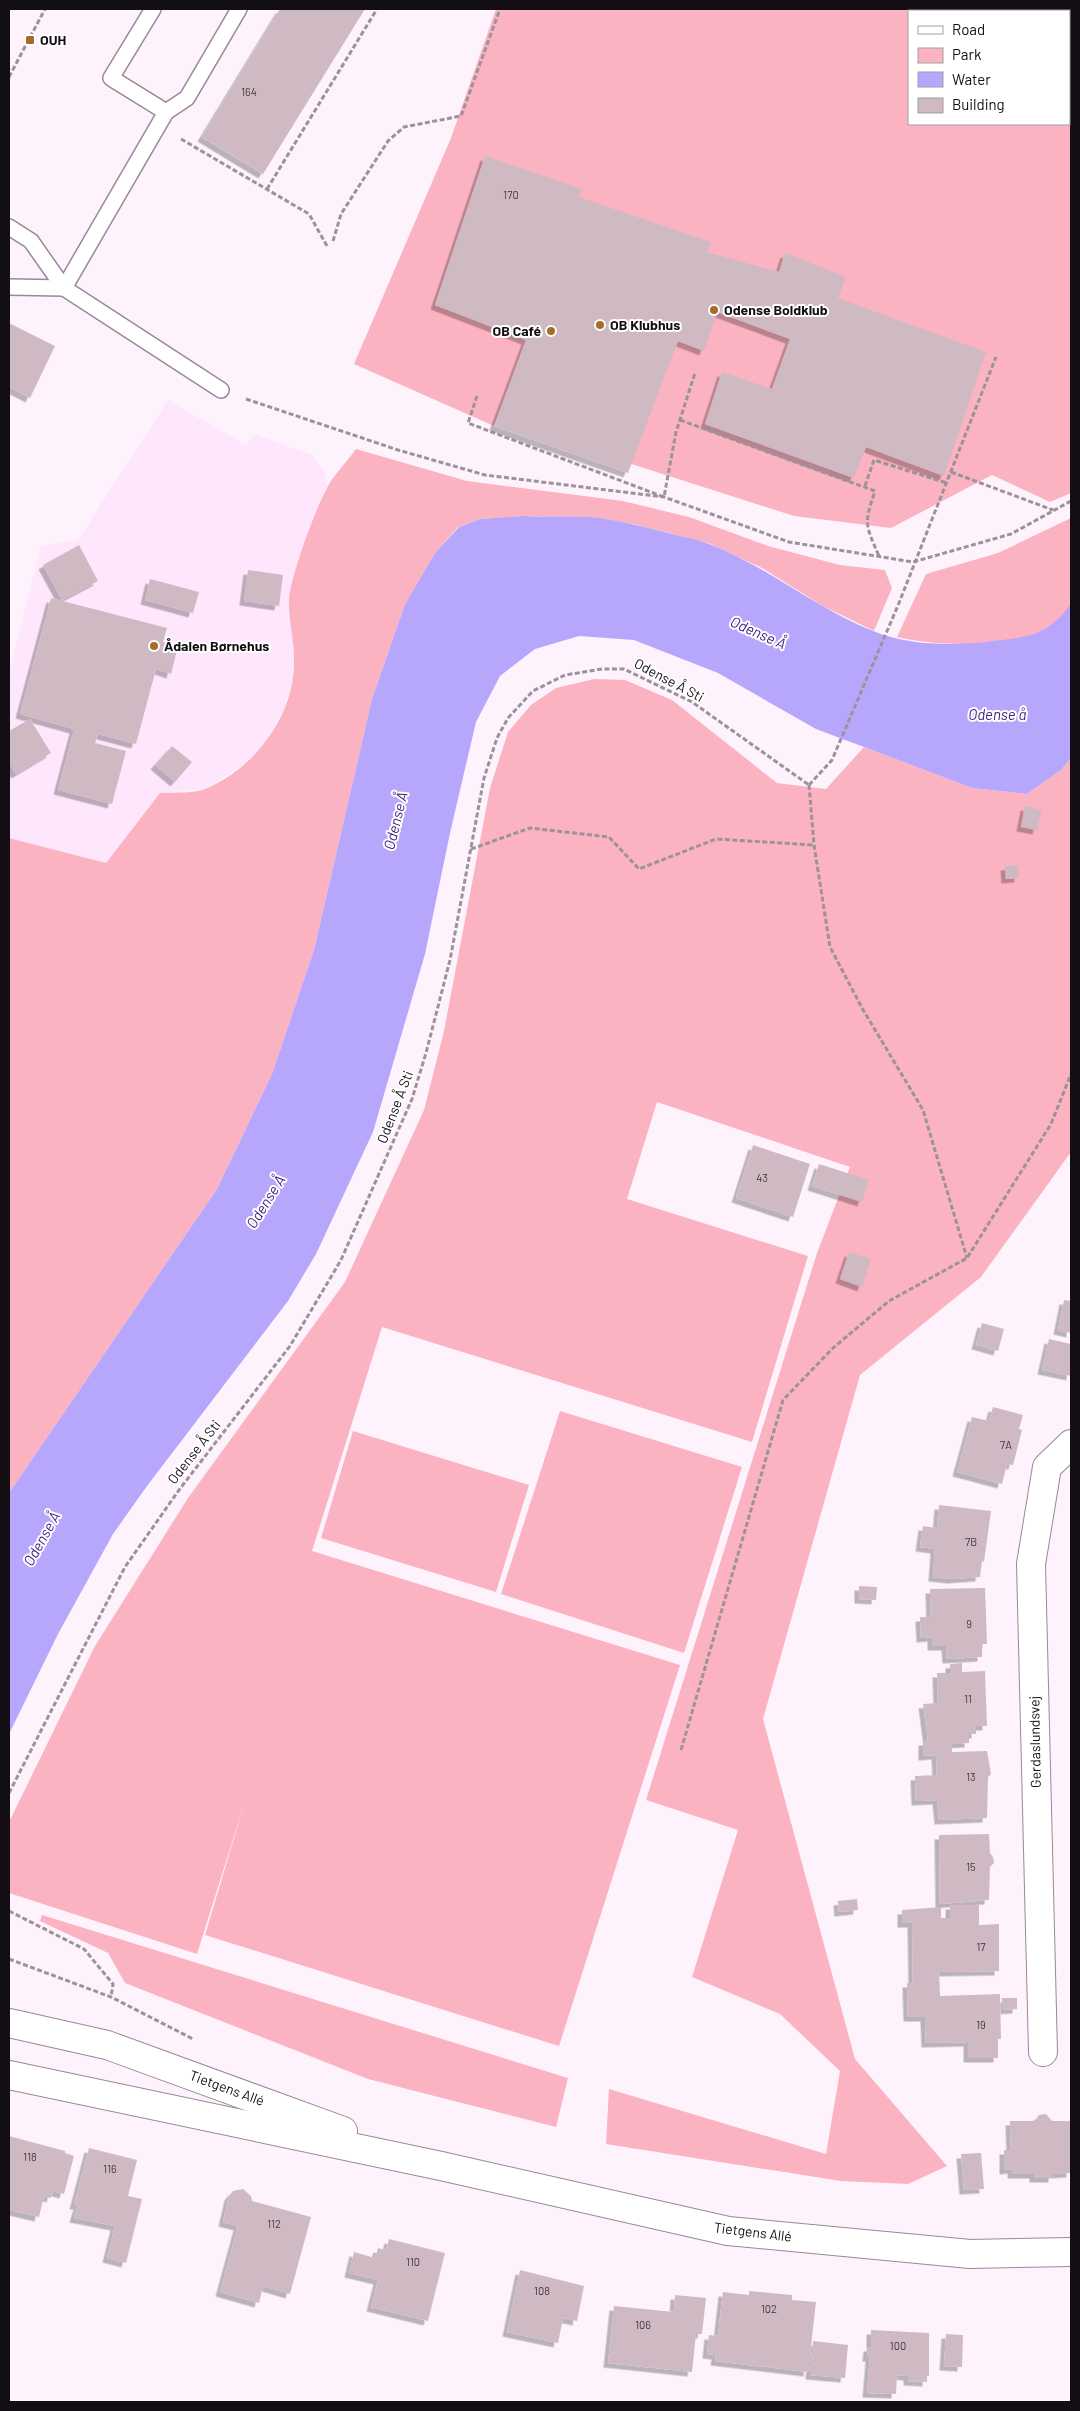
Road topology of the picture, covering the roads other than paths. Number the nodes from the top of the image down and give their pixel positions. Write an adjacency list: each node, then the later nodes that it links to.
1 (153, 9): 3 (lane)
2 (239, 9): 3 (lane)
3 (166, 112): 6 (lane)
4 (9, 227): 6 (lane)
5 (9, 287): 6 (lane)
6 (64, 288): 7 (lane)
7 (221, 390)
8 (1071, 1444): 10 (main road, Gerdaslundsvej)
9 (9, 2023): 12 (main road, Tietgens Allé)
10 (1043, 2052)
11 (9, 2075): 12 (main road, Tietgens Allé)
12 (441, 2166): 13 (main road, Tietgens Allé)
13 (1071, 2252)

